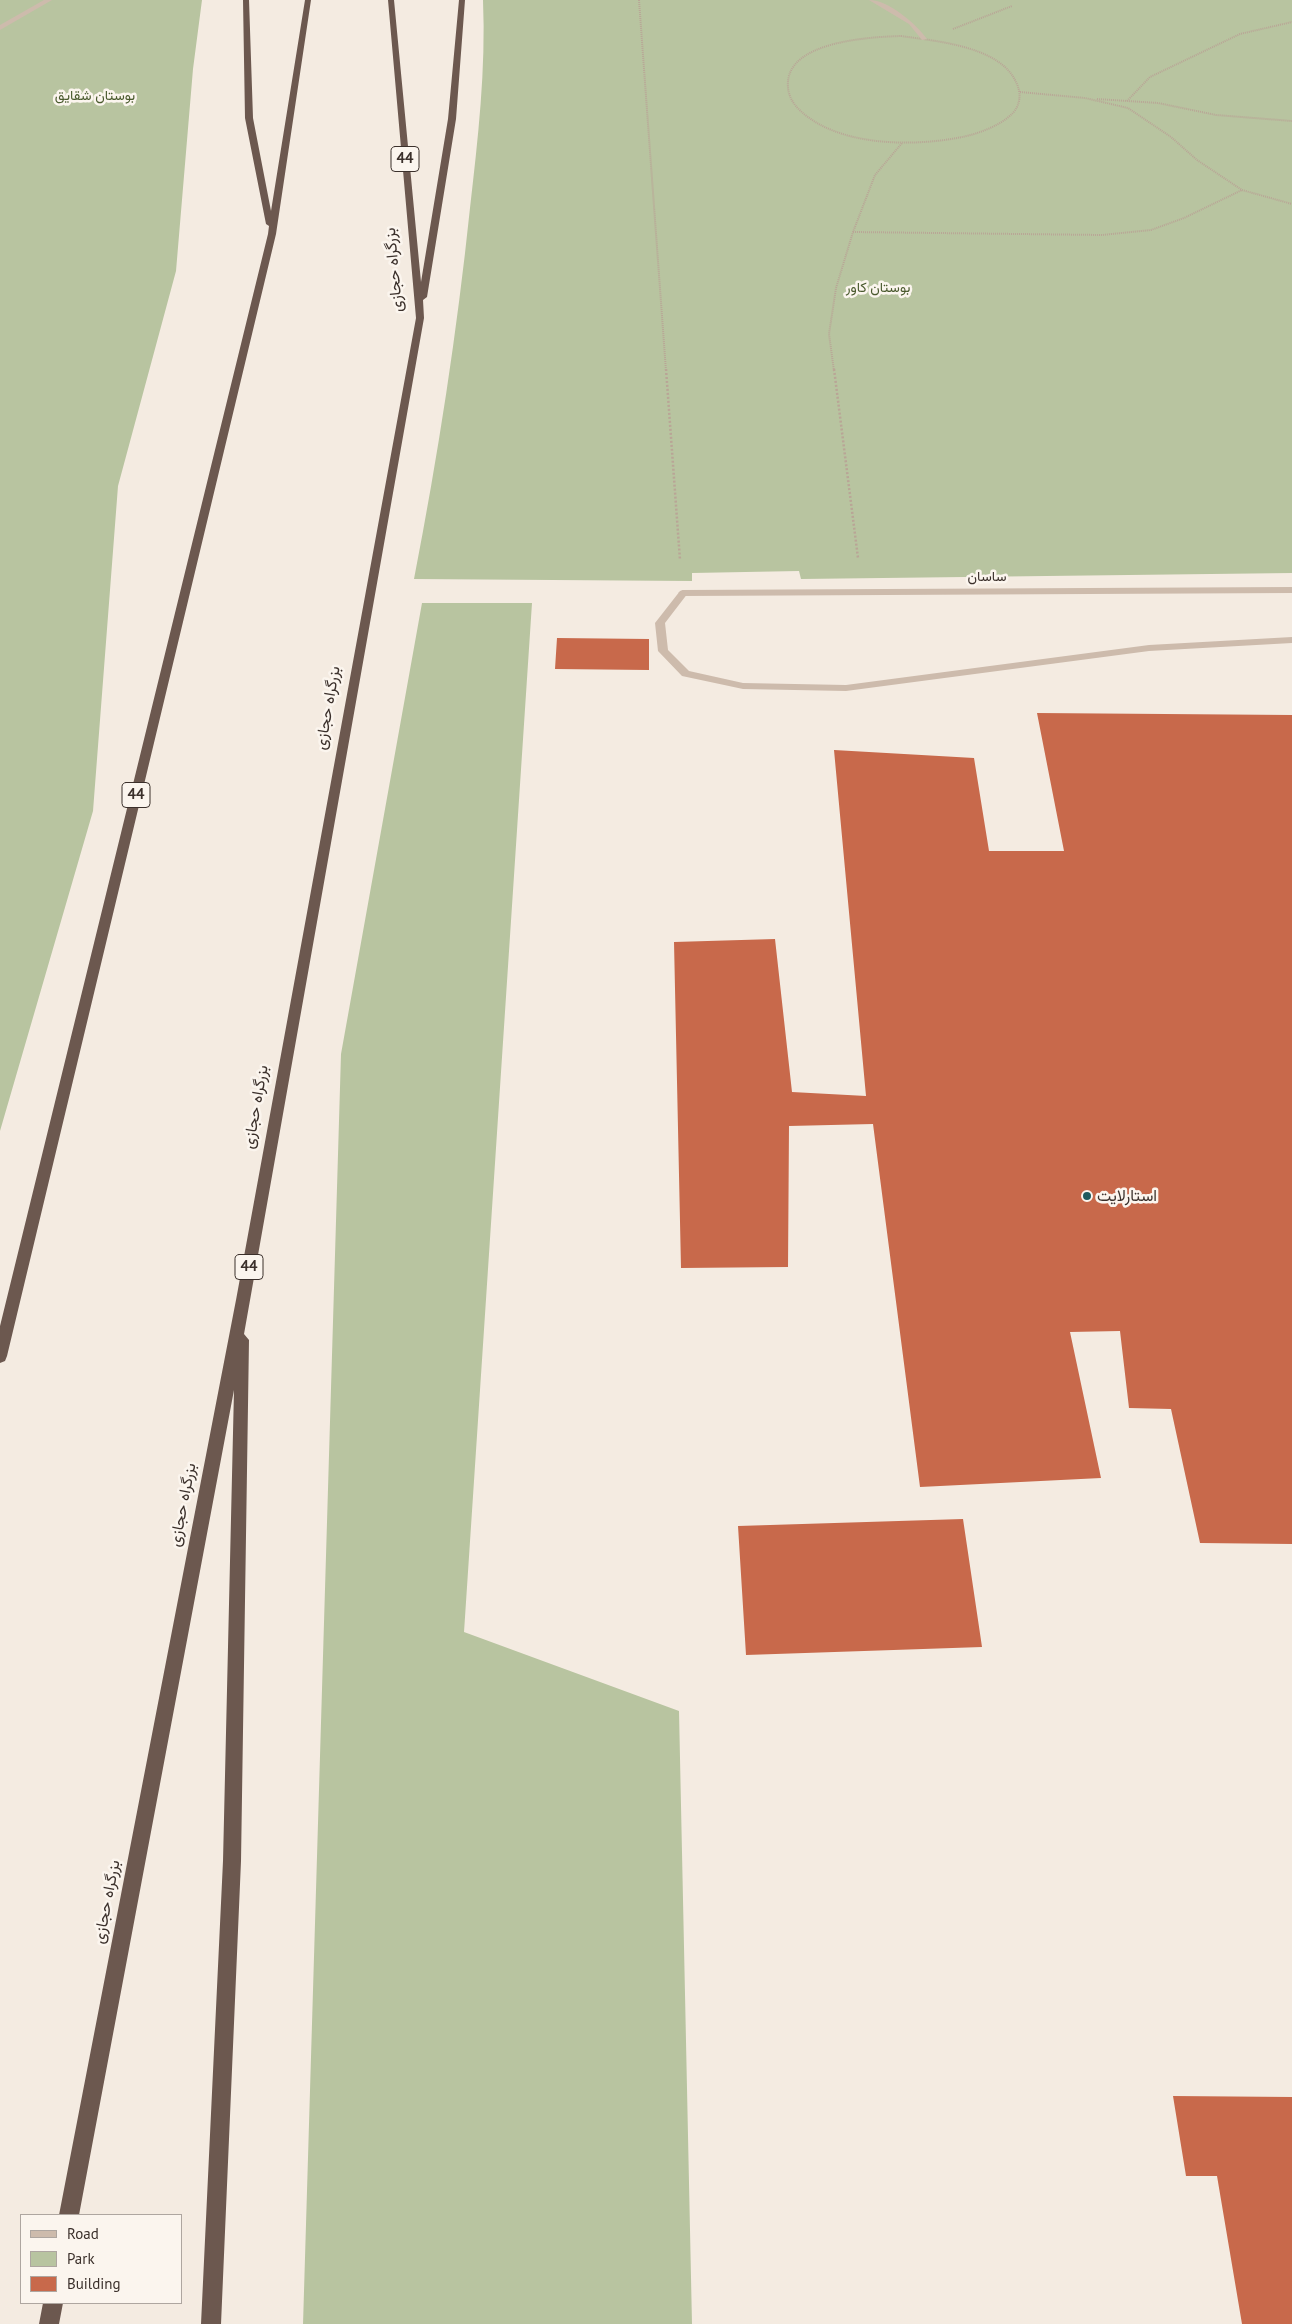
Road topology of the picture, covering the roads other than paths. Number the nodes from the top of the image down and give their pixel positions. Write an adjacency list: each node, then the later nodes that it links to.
1 (50, 0): 7 (street)
2 (246, 0): 9 (highway)
3 (308, 0): 9 (highway, 44)
4 (391, 0): 10 (highway, بزرگراه حجازی / 44)
5 (462, 0): 10 (highway)
6 (872, 0): 8 (street)
7 (0, 28)
8 (924, 39)
9 (272, 234): 13 (highway, 44)
10 (420, 318): 14 (highway, بزرگراه حجازی / 44)
11 (1292, 590): 12 (street, ساسان)
12 (1292, 640)
13 (20, 1268): 15 (highway); 16 (highway, 44)
14 (243, 1300): 17 (highway, بزرگراه حجازی / 44); 20 (highway)
15 (0, 1323)
16 (0, 1356)
17 (69, 2214)
18 (53, 2304): 19 (highway)
19 (48, 2324)
20 (211, 2324)

